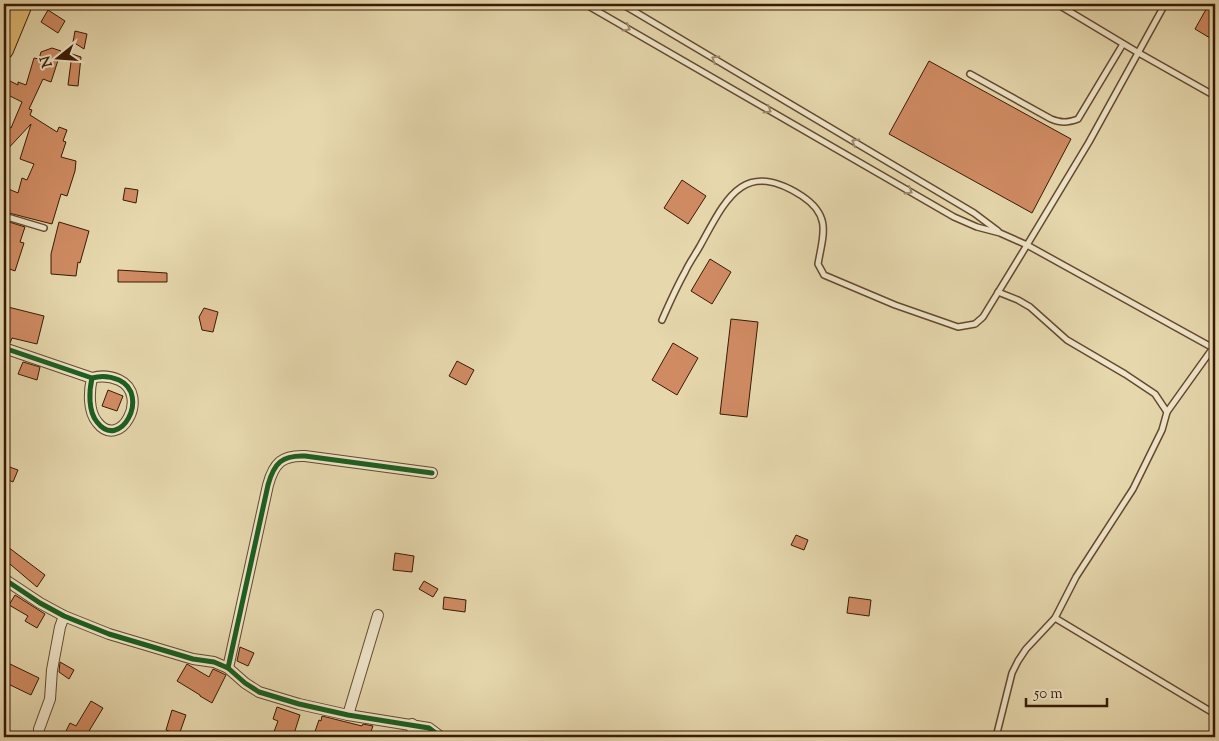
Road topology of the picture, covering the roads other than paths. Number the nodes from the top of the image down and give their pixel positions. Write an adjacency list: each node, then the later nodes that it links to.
1 (23, 4): 7 (highway)
2 (585, 4): 13 (lane, one-way to 13)
3 (622, 4): 13 (lane, one-way to 3)
4 (1057, 4): 6 (lane)
5 (1165, 4): 8 (lane)
6 (1123, 44): 8 (lane); 9 (lane)
7 (4, 50)
8 (1137, 52): 10 (lane); 14 (lane)
9 (970, 74)
10 (1215, 96)
11 (4, 216): 12 (lane)
12 (44, 228)
13 (1000, 233): 14 (lane)
14 (1027, 244): 15 (lane); 17 (lane)
15 (998, 292): 16 (lane); 20 (lane)
16 (662, 320)
17 (1215, 347): 20 (lane)
18 (4, 348): 19 (street)
19 (92, 378): 19 (street)
20 (1167, 412): 25 (lane)
21 (432, 473): 26 (street)
22 (4, 579): 24 (street)
23 (378, 615): 28 (street)
24 (64, 616): 26 (street); 30 (street)
25 (1055, 618): 27 (lane); 33 (lane)
26 (228, 668): 28 (street)
27 (1215, 714)
28 (348, 715): 29 (street)
29 (412, 724): 31 (street); 32 (street)
30 (39, 737)
31 (413, 737)
32 (441, 737)
33 (996, 737)

